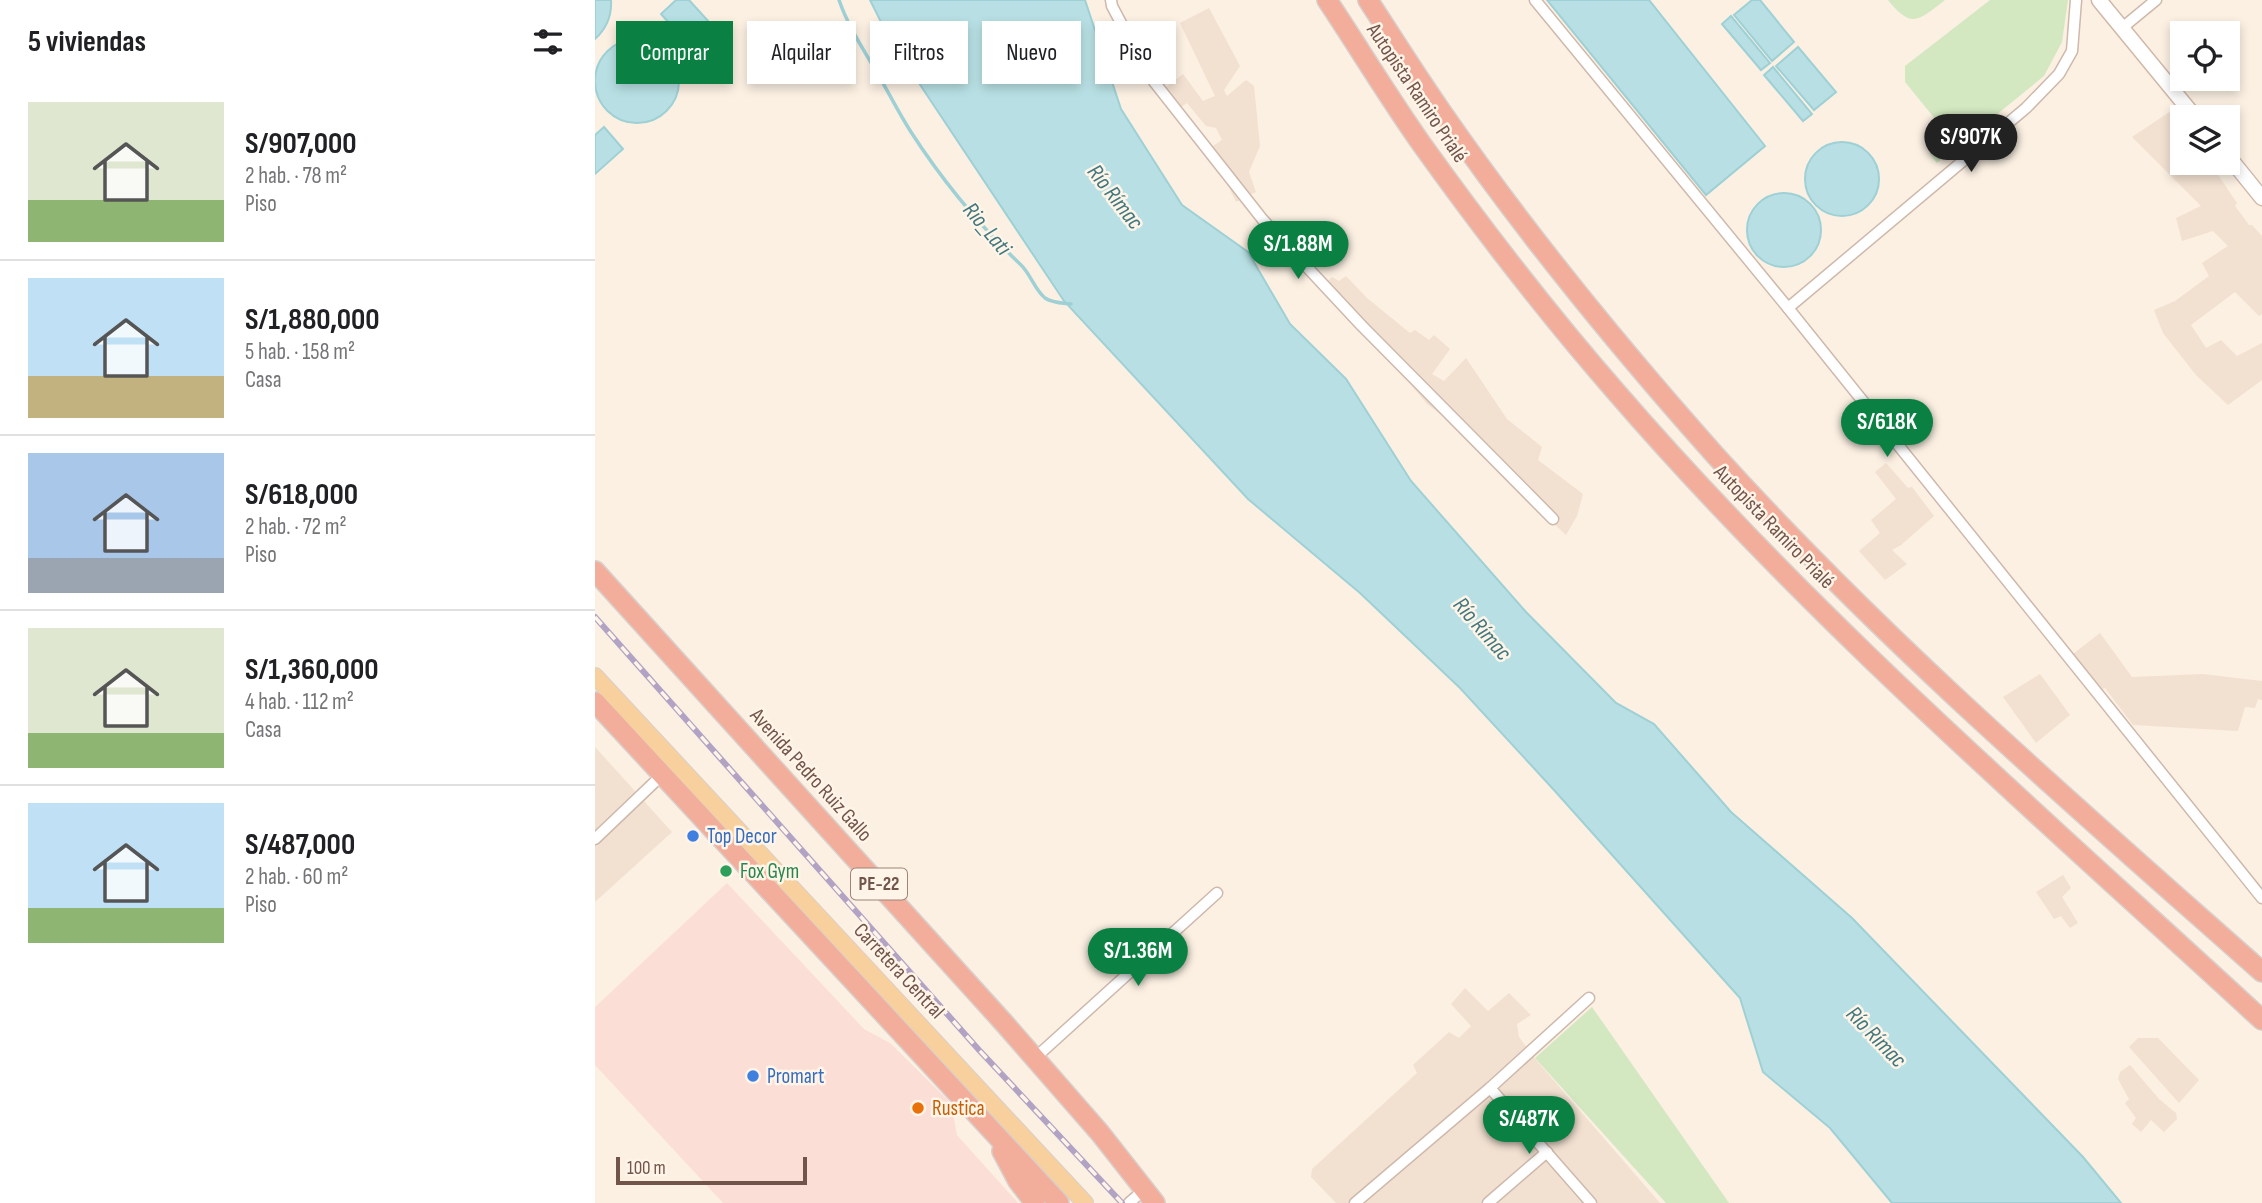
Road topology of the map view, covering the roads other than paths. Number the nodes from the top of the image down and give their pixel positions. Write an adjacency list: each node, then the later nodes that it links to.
1 (1111, 0): 13 (street)
2 (1327, 0): 23 (highway, Autopista Ramiro Prialé)
3 (1368, 0): 21 (highway, Autopista Ramiro Prialé)
4 (1535, 0): 12 (street)
5 (2076, 0): 12 (street)
6 (2099, 0): 8 (street)
7 (2156, 0): 8 (street)
8 (2122, 28): 9 (street)
9 (2186, 105)
10 (2240, 171): 11 (street)
11 (2262, 198)
12 (1788, 308): 20 (street)
13 (1553, 519)
14 (595, 571): 24 (highway, Avenida Pedro Ruiz Gallo / PE-22)
15 (595, 676): 31 (main road, Carretera Central)
16 (595, 702): 17 (highway, Carretera Central)
17 (662, 775): 18 (street); 26 (highway, Carretera Central)
18 (595, 839)
19 (1217, 893): 24 (street)
20 (2262, 898)
21 (2262, 972)
22 (1589, 998): 25 (street)
23 (2262, 1020)
24 (1035, 1058): 28 (highway, Avenida Pedro Ruiz Gallo / PE-22)
25 (1490, 1088): 27 (street); 33 (street)
26 (983, 1120): 29 (highway); 30 (highway, Carretera Central)
27 (1547, 1152): 34 (street); 35 (street)
28 (1150, 1196): 32 (street)
29 (1034, 1203)
30 (1059, 1203)
31 (1085, 1203)
32 (1129, 1203)
33 (1355, 1203)
34 (1488, 1203)
35 (1591, 1203)

